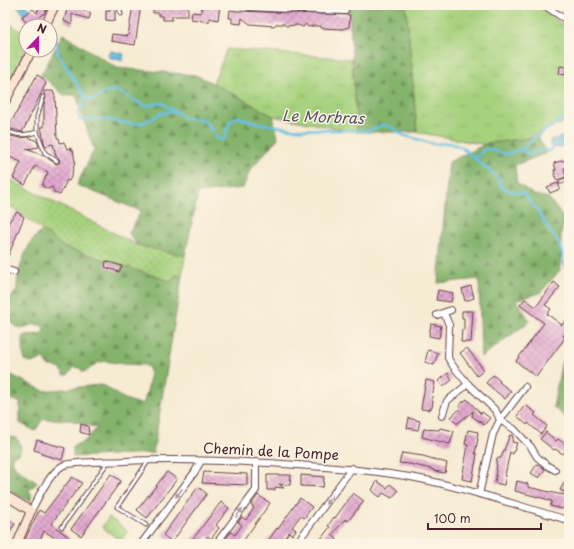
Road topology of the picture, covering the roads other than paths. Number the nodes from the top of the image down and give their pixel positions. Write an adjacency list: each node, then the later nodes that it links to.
1 (55, 5): 11 (main road)
2 (80, 5): 3 (street)
3 (83, 5)
4 (118, 5): 10 (lane)
5 (248, 5): 7 (street)
6 (544, 5): 12 (street)
7 (290, 7): 8 (street)
8 (325, 8): 9 (street)
9 (345, 11)
10 (121, 14)
11 (49, 18)
12 (569, 22)
13 (28, 58): 15 (main road)
14 (43, 97): 17 (lane)
15 (5, 102)
16 (5, 130): 17 (lane)
17 (37, 132): 18 (lane)
18 (57, 161)
19 (569, 179): 20 (lane)
20 (561, 182)
21 (5, 269): 22 (street)
22 (14, 272)
23 (451, 310): 24 (street)
24 (444, 313): 25 (street); 26 (street)
25 (437, 315)
26 (468, 384): 28 (street); 29 (street)
27 (525, 387): 29 (street)
28 (442, 416)
29 (500, 420): 35 (street); 36 (street)
30 (149, 460): 31 (street, Chemin de la Pompe); 32 (street, Chemin de la Pompe); 40 (lane)
31 (201, 461): 33 (street, Chemin de la Pompe); 43 (street, one-way to 43)
32 (108, 462): 38 (street, Chemin de la Pompe); 41 (lane)
33 (256, 462): 34 (street, Chemin de la Pompe); 44 (street, one-way to 33)
34 (352, 468): 36 (street, Chemin de la Pompe); 45 (street, one-way to 45)
35 (555, 470)
36 (479, 494): 39 (street, Chemin de la Pompe)
37 (5, 496): 38 (main road)
38 (31, 511): 42 (main road, Chemin de la Pompe)
39 (564, 519)
40 (146, 525)
41 (62, 527)
42 (17, 544)
43 (140, 544)
44 (216, 544)
45 (296, 544)

